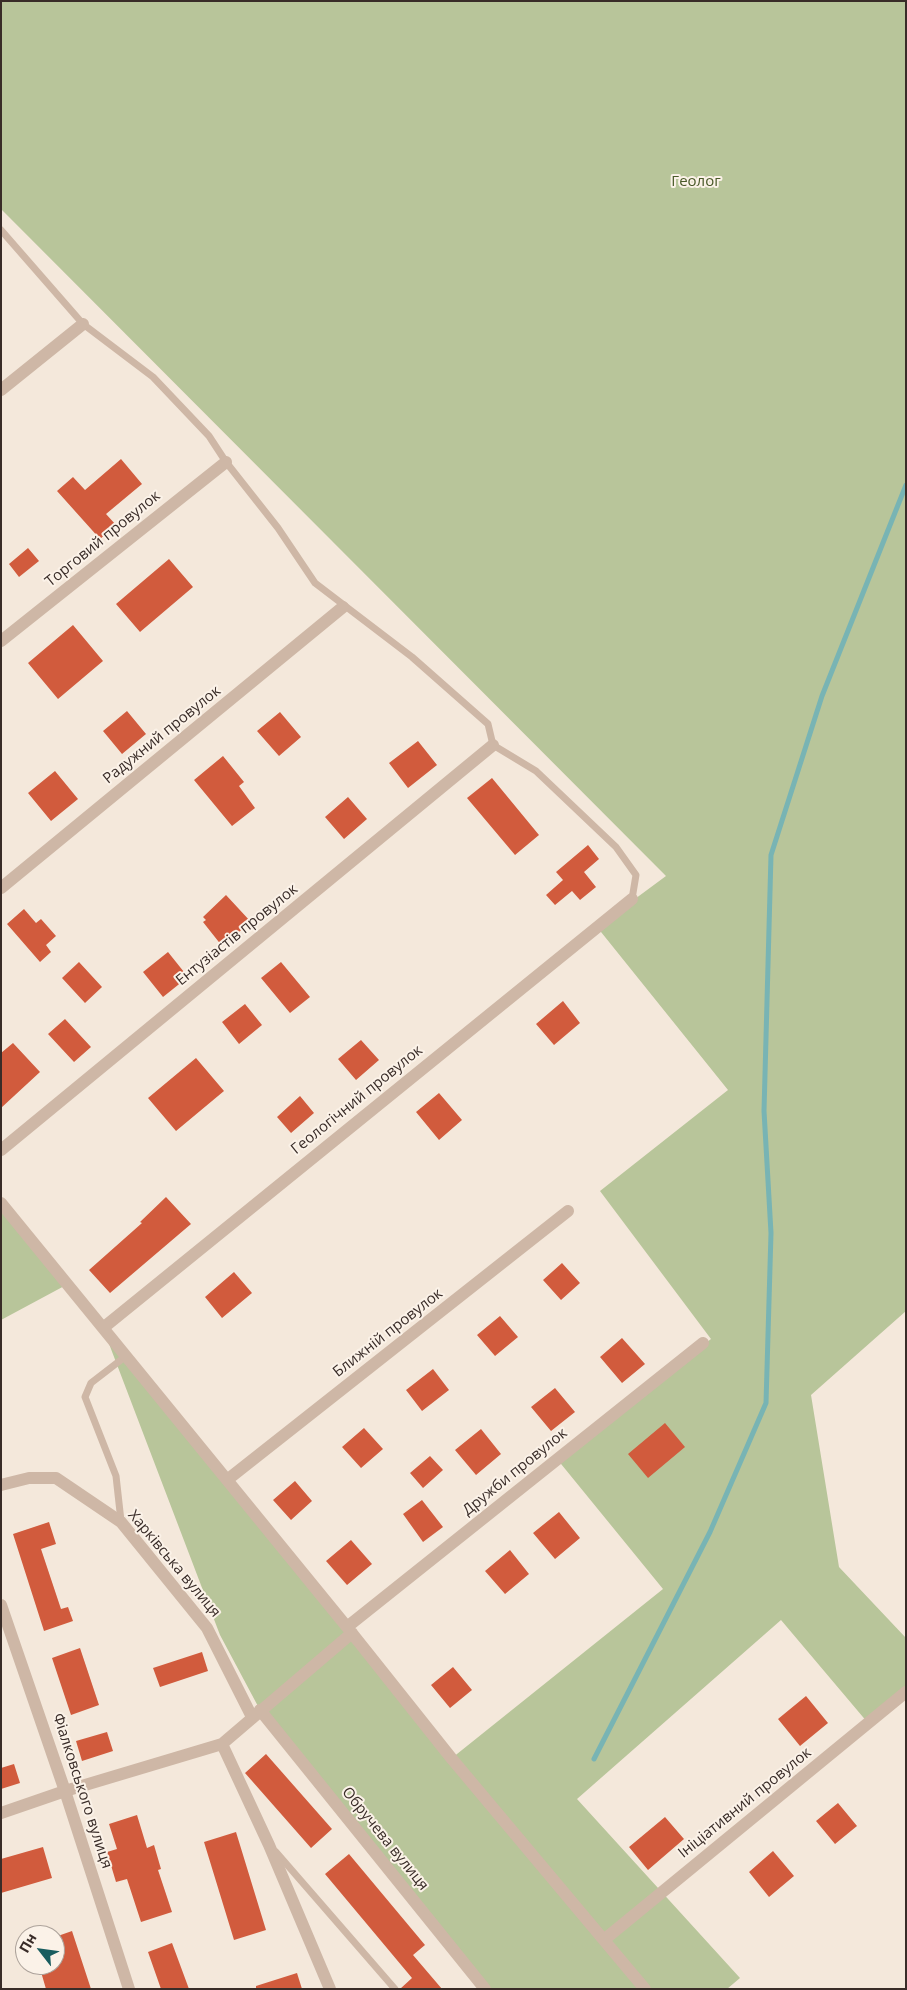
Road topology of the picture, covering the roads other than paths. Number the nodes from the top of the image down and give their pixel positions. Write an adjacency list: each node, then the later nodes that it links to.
1 (1, 230): 2 (lane)
2 (83, 324): 3 (street); 4 (lane)
3 (1, 390)
4 (226, 462): 5 (lane); 6 (street, Торговий провулок)
5 (343, 606): 7 (lane); 8 (street, Радужний провулок)
6 (1, 641)
7 (493, 745): 9 (lane); 10 (street, Ентузіастів провулок)
8 (1, 888)
9 (632, 899): 13 (street, Геологічний провулок)
10 (1, 1150)
11 (1, 1203): 13 (street)
12 (568, 1211): 16 (street, Ближній провулок)
13 (103, 1328): 15 (street)
14 (703, 1343): 20 (street, Дружби провулок)
15 (126, 1356): 16 (street); 18 (lane)
16 (227, 1480): 20 (street)
17 (1, 1485): 18 (street, Харківська вулиця)
18 (121, 1522): 22 (street, Харківська вулиця)
19 (1, 1605): 24 (street, Фіалковського вулиця)
20 (350, 1630): 22 (street, Дружби провулок); 27 (street)
21 (906, 1692): 27 (street, Ініціативний провулок)
22 (256, 1714): 23 (street, Дружби провулок); 31 (street, Обручева вулиця)
23 (222, 1744): 24 (street); 26 (street)
24 (66, 1791): 25 (street); 28 (street, Фіалковського вулиця)
25 (1, 1812)
26 (269, 1845): 29 (street); 30 (lane)
27 (605, 1939): 32 (street)
28 (129, 1989)
29 (330, 1989)
30 (395, 1989)
31 (485, 1989)
32 (645, 1989)

